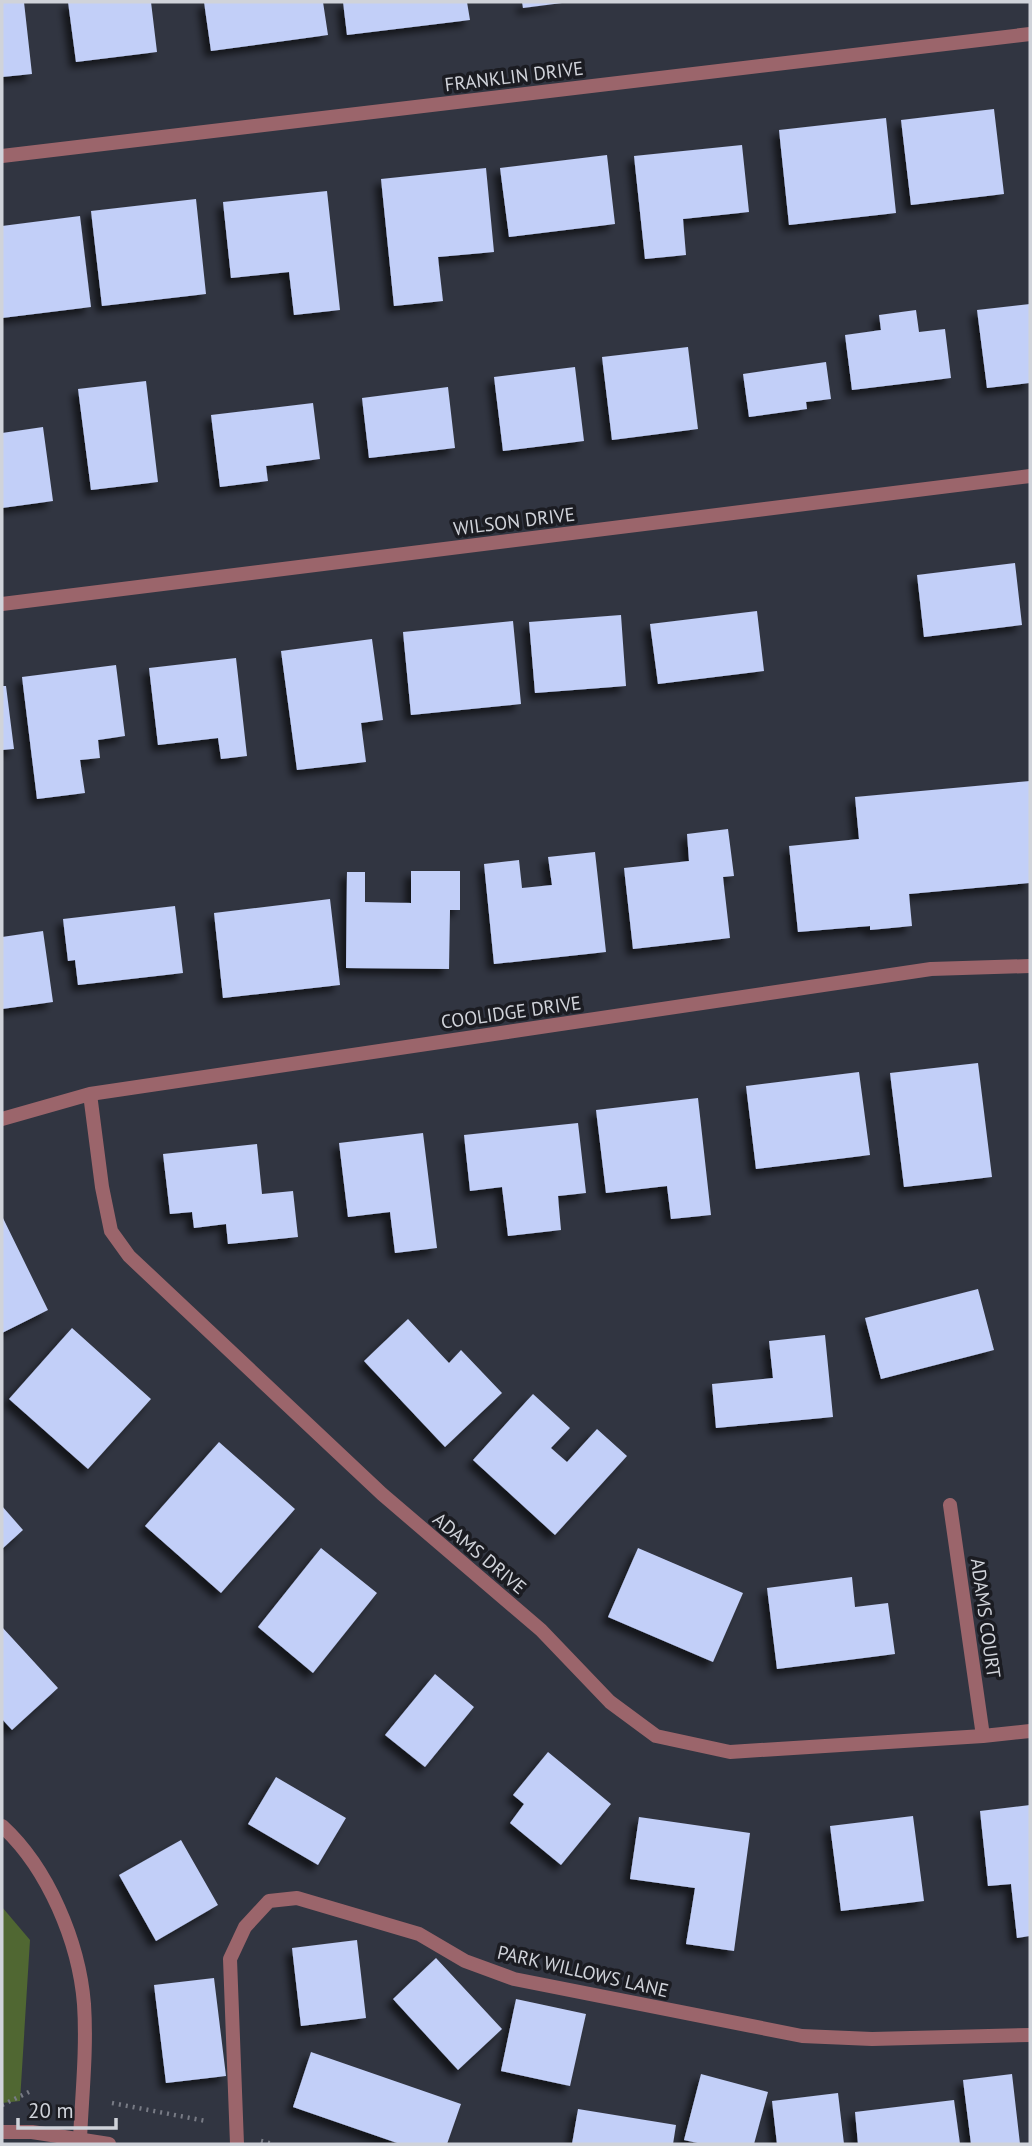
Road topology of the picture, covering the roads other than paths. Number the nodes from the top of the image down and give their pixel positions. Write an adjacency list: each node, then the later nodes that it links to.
1 (1030, 34): 2 (street, FRANKLIN DRIVE)
2 (2, 156)
3 (1030, 476): 4 (street, WILSON DRIVE)
4 (2, 604)
5 (1030, 965): 6 (street, COOLIDGE DRIVE)
6 (90, 1094): 7 (street, COOLIDGE DRIVE); 10 (street, ADAMS DRIVE)
7 (2, 1119)
8 (950, 1505): 10 (street, ADAMS COURT)
9 (1030, 1731): 10 (street, ADAMS DRIVE)
10 (983, 1736)
11 (2, 1826): 14 (street)
12 (1030, 2035): 16 (street, PARK WILLOWS LANE)
13 (2, 2133): 14 (street)
14 (80, 2139): 15 (street)
15 (109, 2144)
16 (237, 2144)

